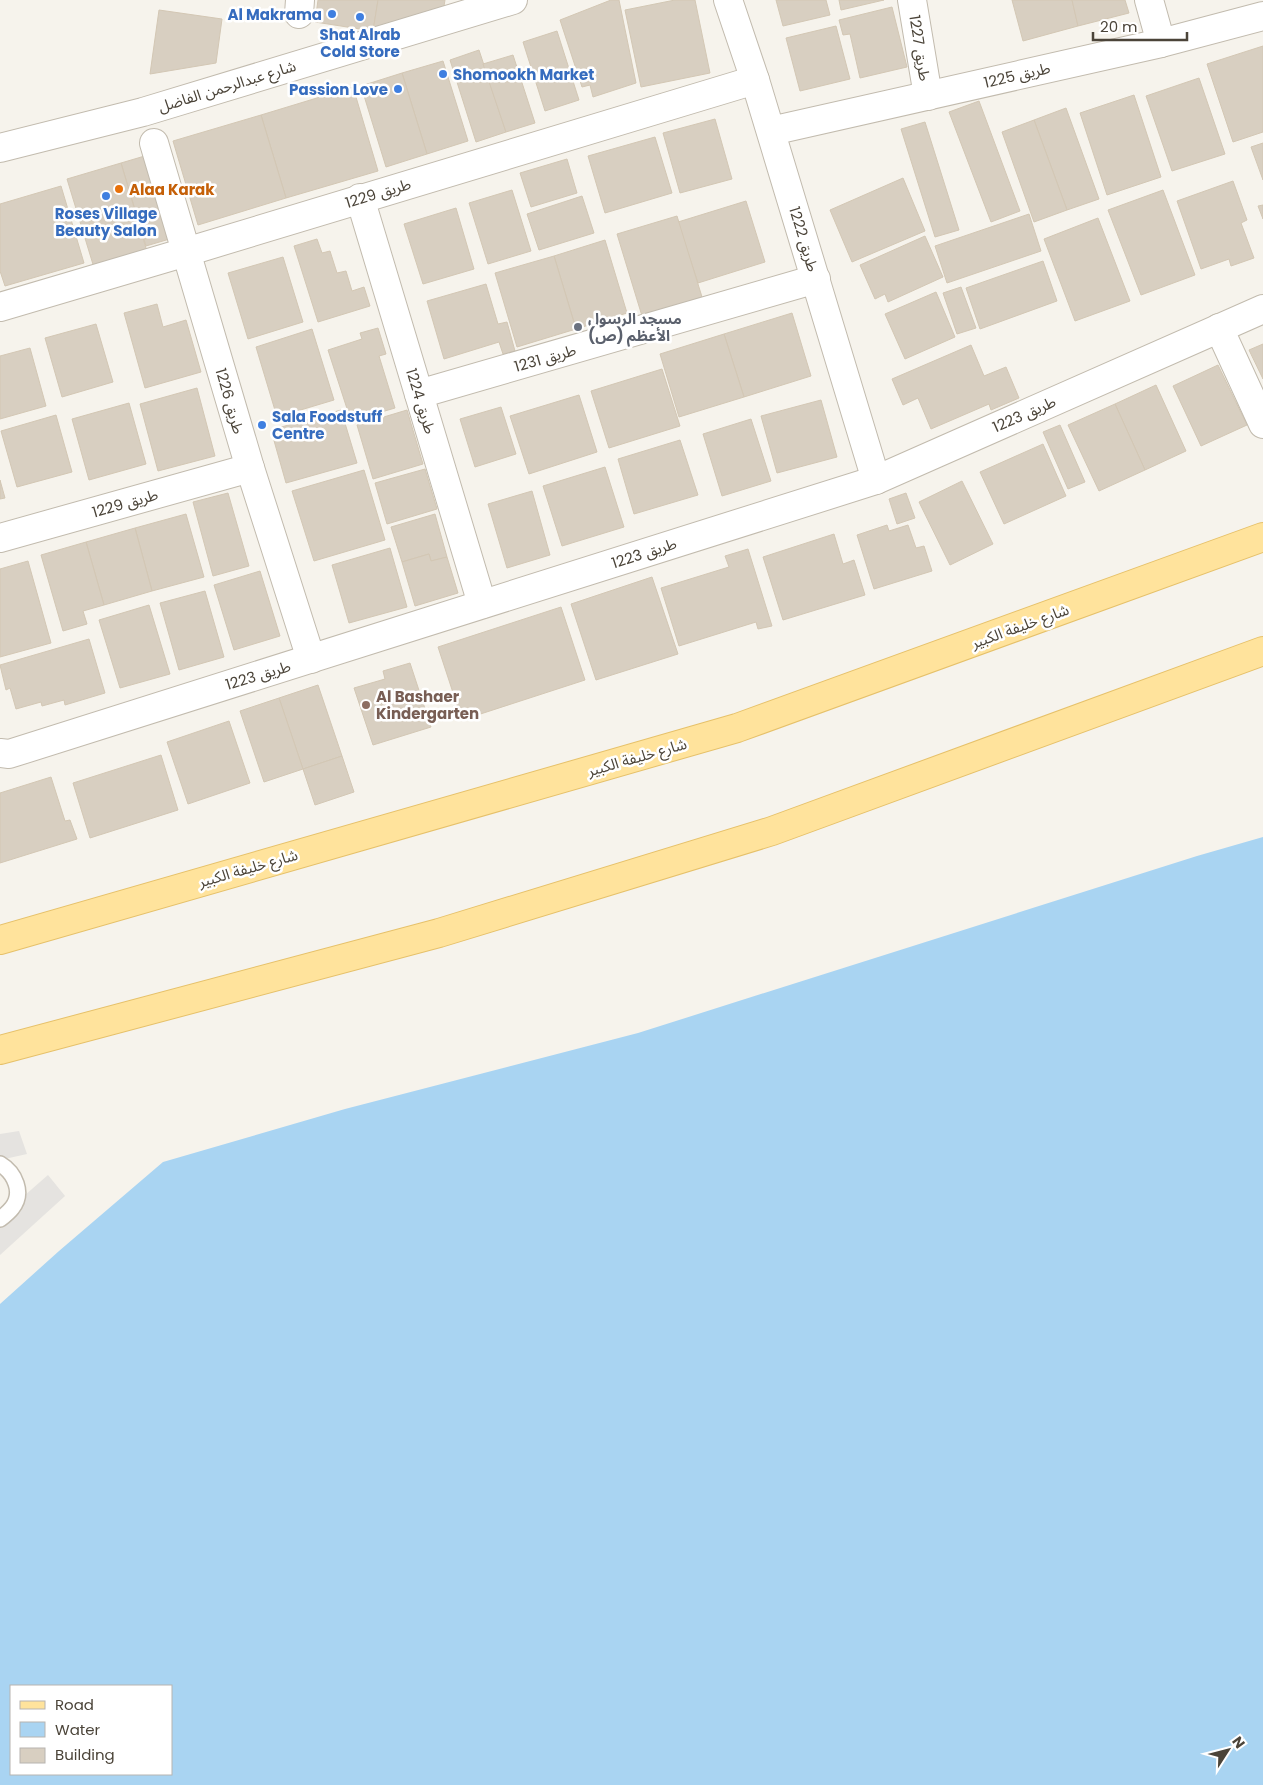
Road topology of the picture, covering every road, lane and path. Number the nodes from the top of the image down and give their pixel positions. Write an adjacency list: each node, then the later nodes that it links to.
1 (513, 0): 9 (street, شارع عبدالرحمن الفاضل)
2 (728, 0): 7 (street, طريق 1222)
3 (912, 0): 8 (street, طريق 1227)
4 (1149, 0): 6 (street)
5 (1263, 16): 6 (street, طريق 1225)
6 (1161, 43): 8 (street, طريق 1225)
7 (755, 80): 11 (street, طريق 1222); 14 (street, طريق 1229)
8 (928, 96): 11 (street, طريق 1225)
9 (143, 112): 10 (street, شارع عبدالرحمن الفاضل); 13 (street, شارع عبدالرحمن الفاضل)
10 (0, 130)
11 (771, 131): 16 (street, طريق 1222)
12 (154, 143): 15 (street, طريق 1226)
13 (0, 148)
14 (360, 198): 15 (street, طريق 1229); 20 (street, طريق 1224)
15 (186, 252): 17 (street, طريق 1229); 22 (street, طريق 1226)
16 (816, 279): 20 (street, طريق 1231); 23 (street, طريق 1222)
17 (0, 307)
18 (1263, 310): 19 (street, طريق 1223)
19 (1219, 328): 21 (street); 23 (street, طريق 1223)
20 (419, 394): 26 (street, طريق 1224)
21 (1263, 424)
22 (250, 468): 25 (street, طريق 1229); 28 (street, طريق 1226)
23 (876, 480): 26 (street, طريق 1223)
24 (1263, 537): 30 (main road, شارع خليفة الكبير)
25 (0, 538)
26 (482, 604): 28 (street, طريق 1223)
27 (1263, 650): 31 (main road)
28 (311, 659): 29 (street, طريق 1223)
29 (4, 754)
30 (0, 940)
31 (0, 1050)
32 (0, 1164): 33 (lane)
33 (0, 1219)

